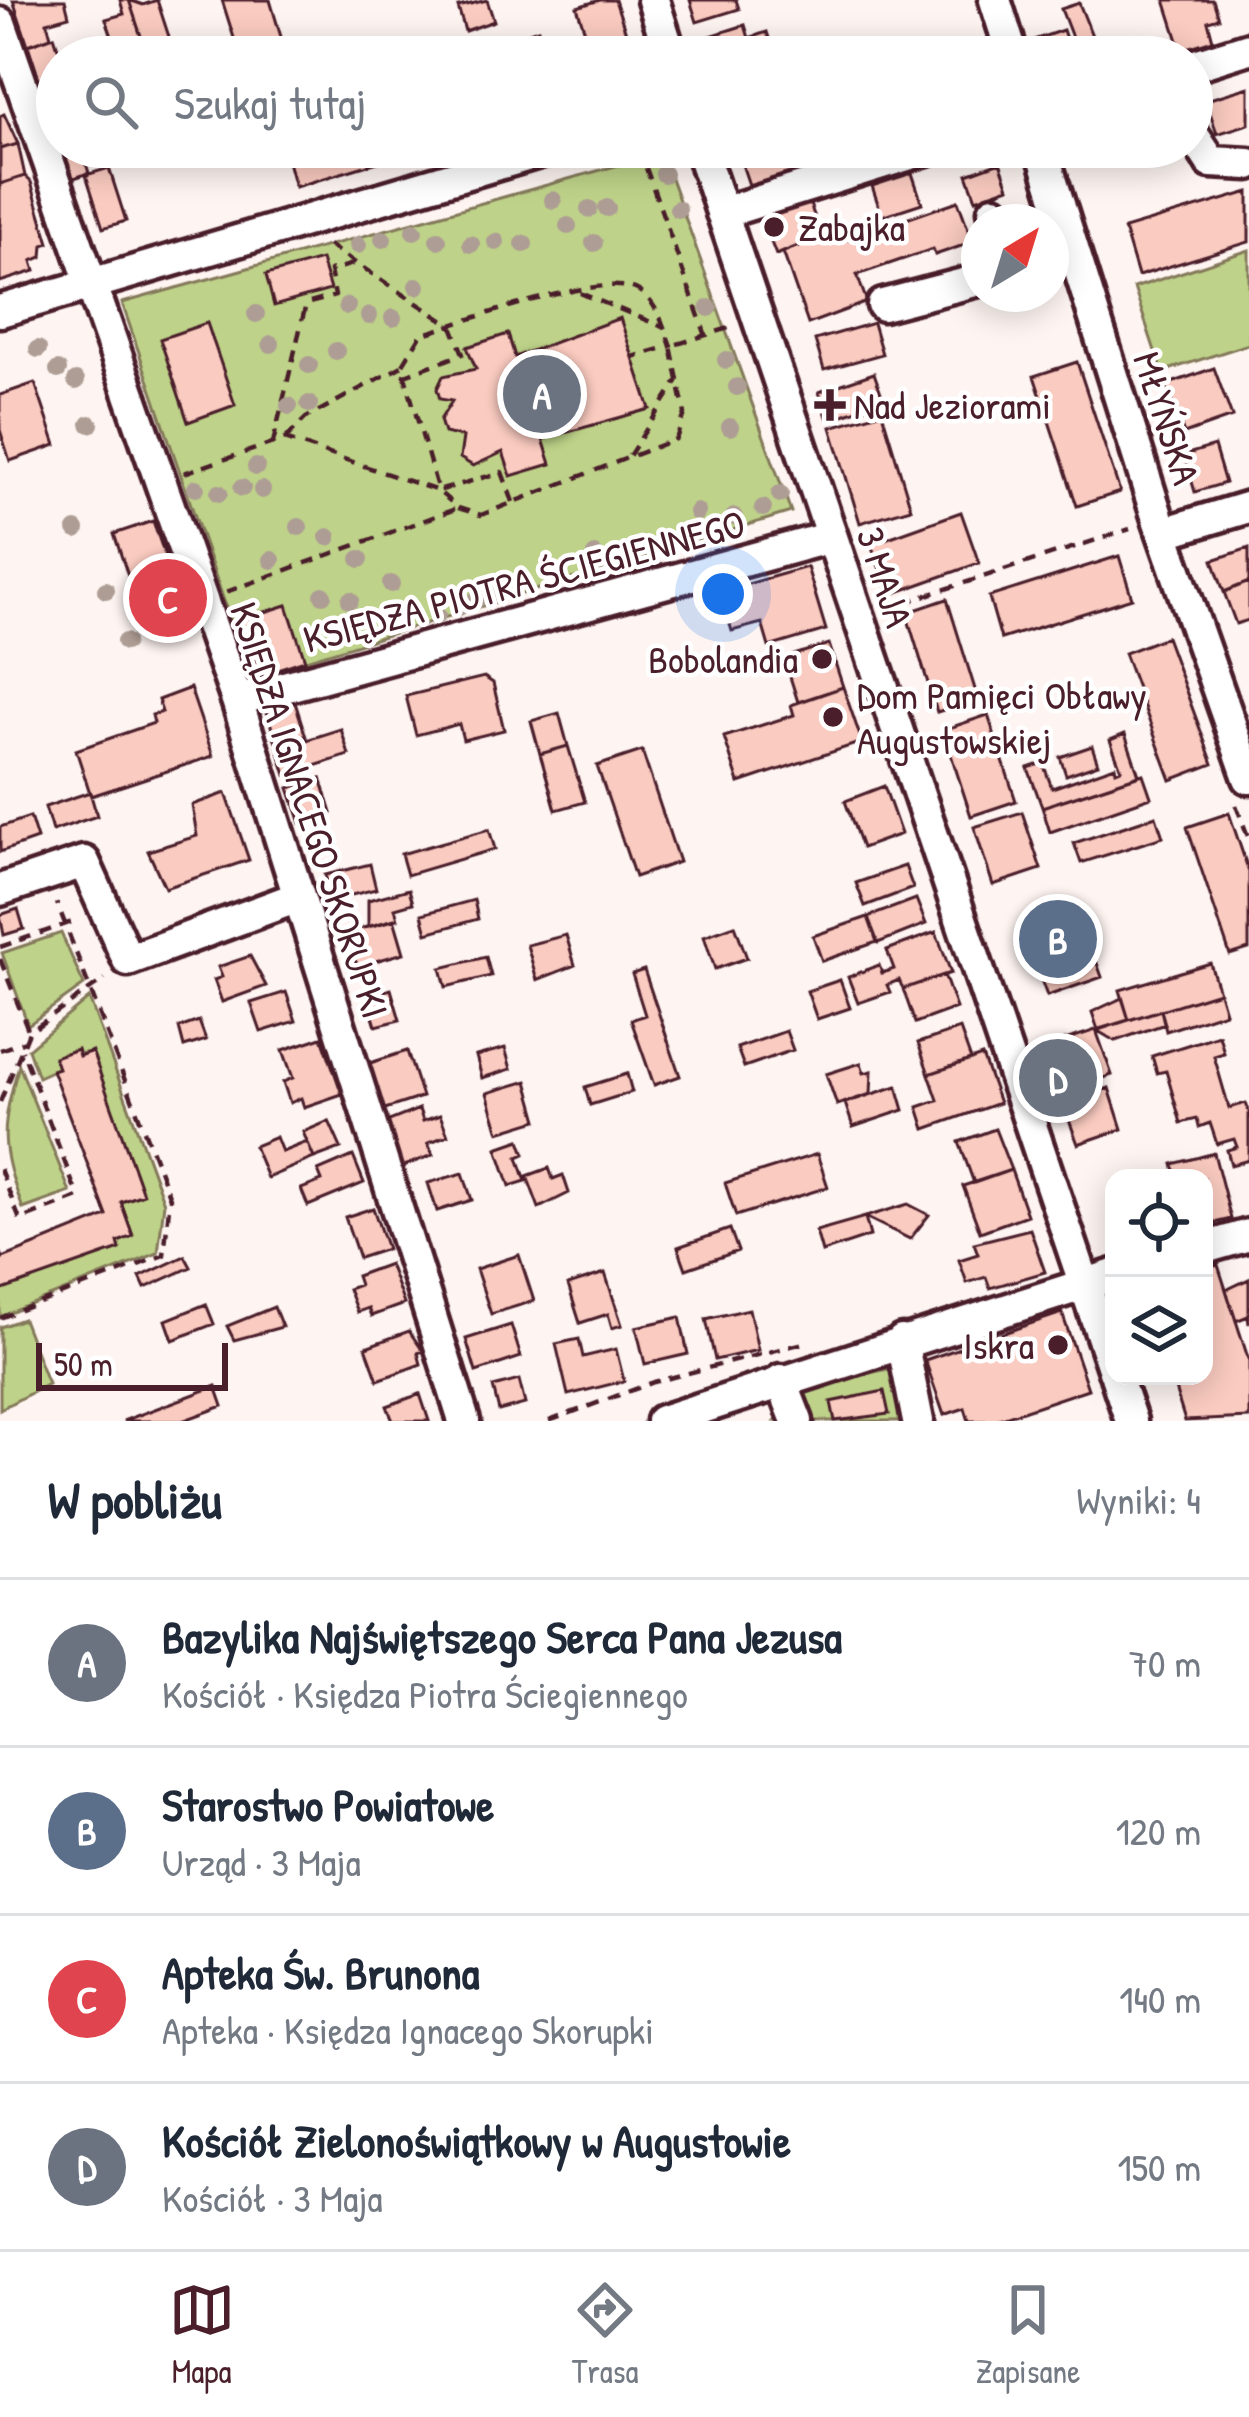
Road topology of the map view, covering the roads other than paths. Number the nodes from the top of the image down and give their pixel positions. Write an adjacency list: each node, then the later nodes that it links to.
1 (652, 0): 4 (street)
2 (995, 0): 5 (street)
3 (0, 23): 8 (street, KSIĘDZA IGNACEGO SKORUPKI)
4 (663, 36)
5 (1006, 36)
6 (1249, 48): 7 (street)
7 (1213, 59)
8 (36, 128)
9 (1213, 162): 10 (street)
10 (1249, 164)
11 (50, 168): 19 (street, KSIĘDZA IGNACEGO SKORUPKI)
12 (483, 168): 19 (street)
13 (707, 168): 17 (street, 3 MAJA)
14 (865, 168): 17 (street)
15 (1045, 168): 16 (street, MŁYŃSKA)
16 (1052, 204)
17 (722, 213): 25 (street, 3 MAJA)
18 (1069, 275): 24 (street, MŁYŃSKA)
19 (89, 282): 22 (street); 26 (street, KSIĘDZA IGNACEGO SKORUPKI)
20 (961, 285): 21 (street)
21 (884, 305)
22 (0, 310)
23 (1249, 507): 24 (street)
24 (1160, 526): 27 (street, MŁYŃSKA)
25 (831, 537): 26 (street, KSIĘDZA PIOTRA ŚCIEGIENNEGO); 32 (street, 3 MAJA)
26 (237, 700): 29 (street, KSIĘDZA IGNACEGO SKORUPKI)
27 (1249, 778)
28 (0, 890): 29 (street)
29 (298, 897): 37 (street, KSIĘDZA IGNACEGO SKORUPKI)
30 (1249, 1235): 31 (street)
31 (1213, 1245)
32 (1099, 1279): 33 (street, 3 MAJA); 34 (street)
33 (1105, 1315)
34 (902, 1341): 35 (street); 40 (street)
35 (782, 1380): 38 (street); 39 (street)
36 (1119, 1385): 41 (street, 3 MAJA)
37 (464, 1421)
38 (662, 1421)
39 (797, 1421)
40 (918, 1421)
41 (1131, 1421)

